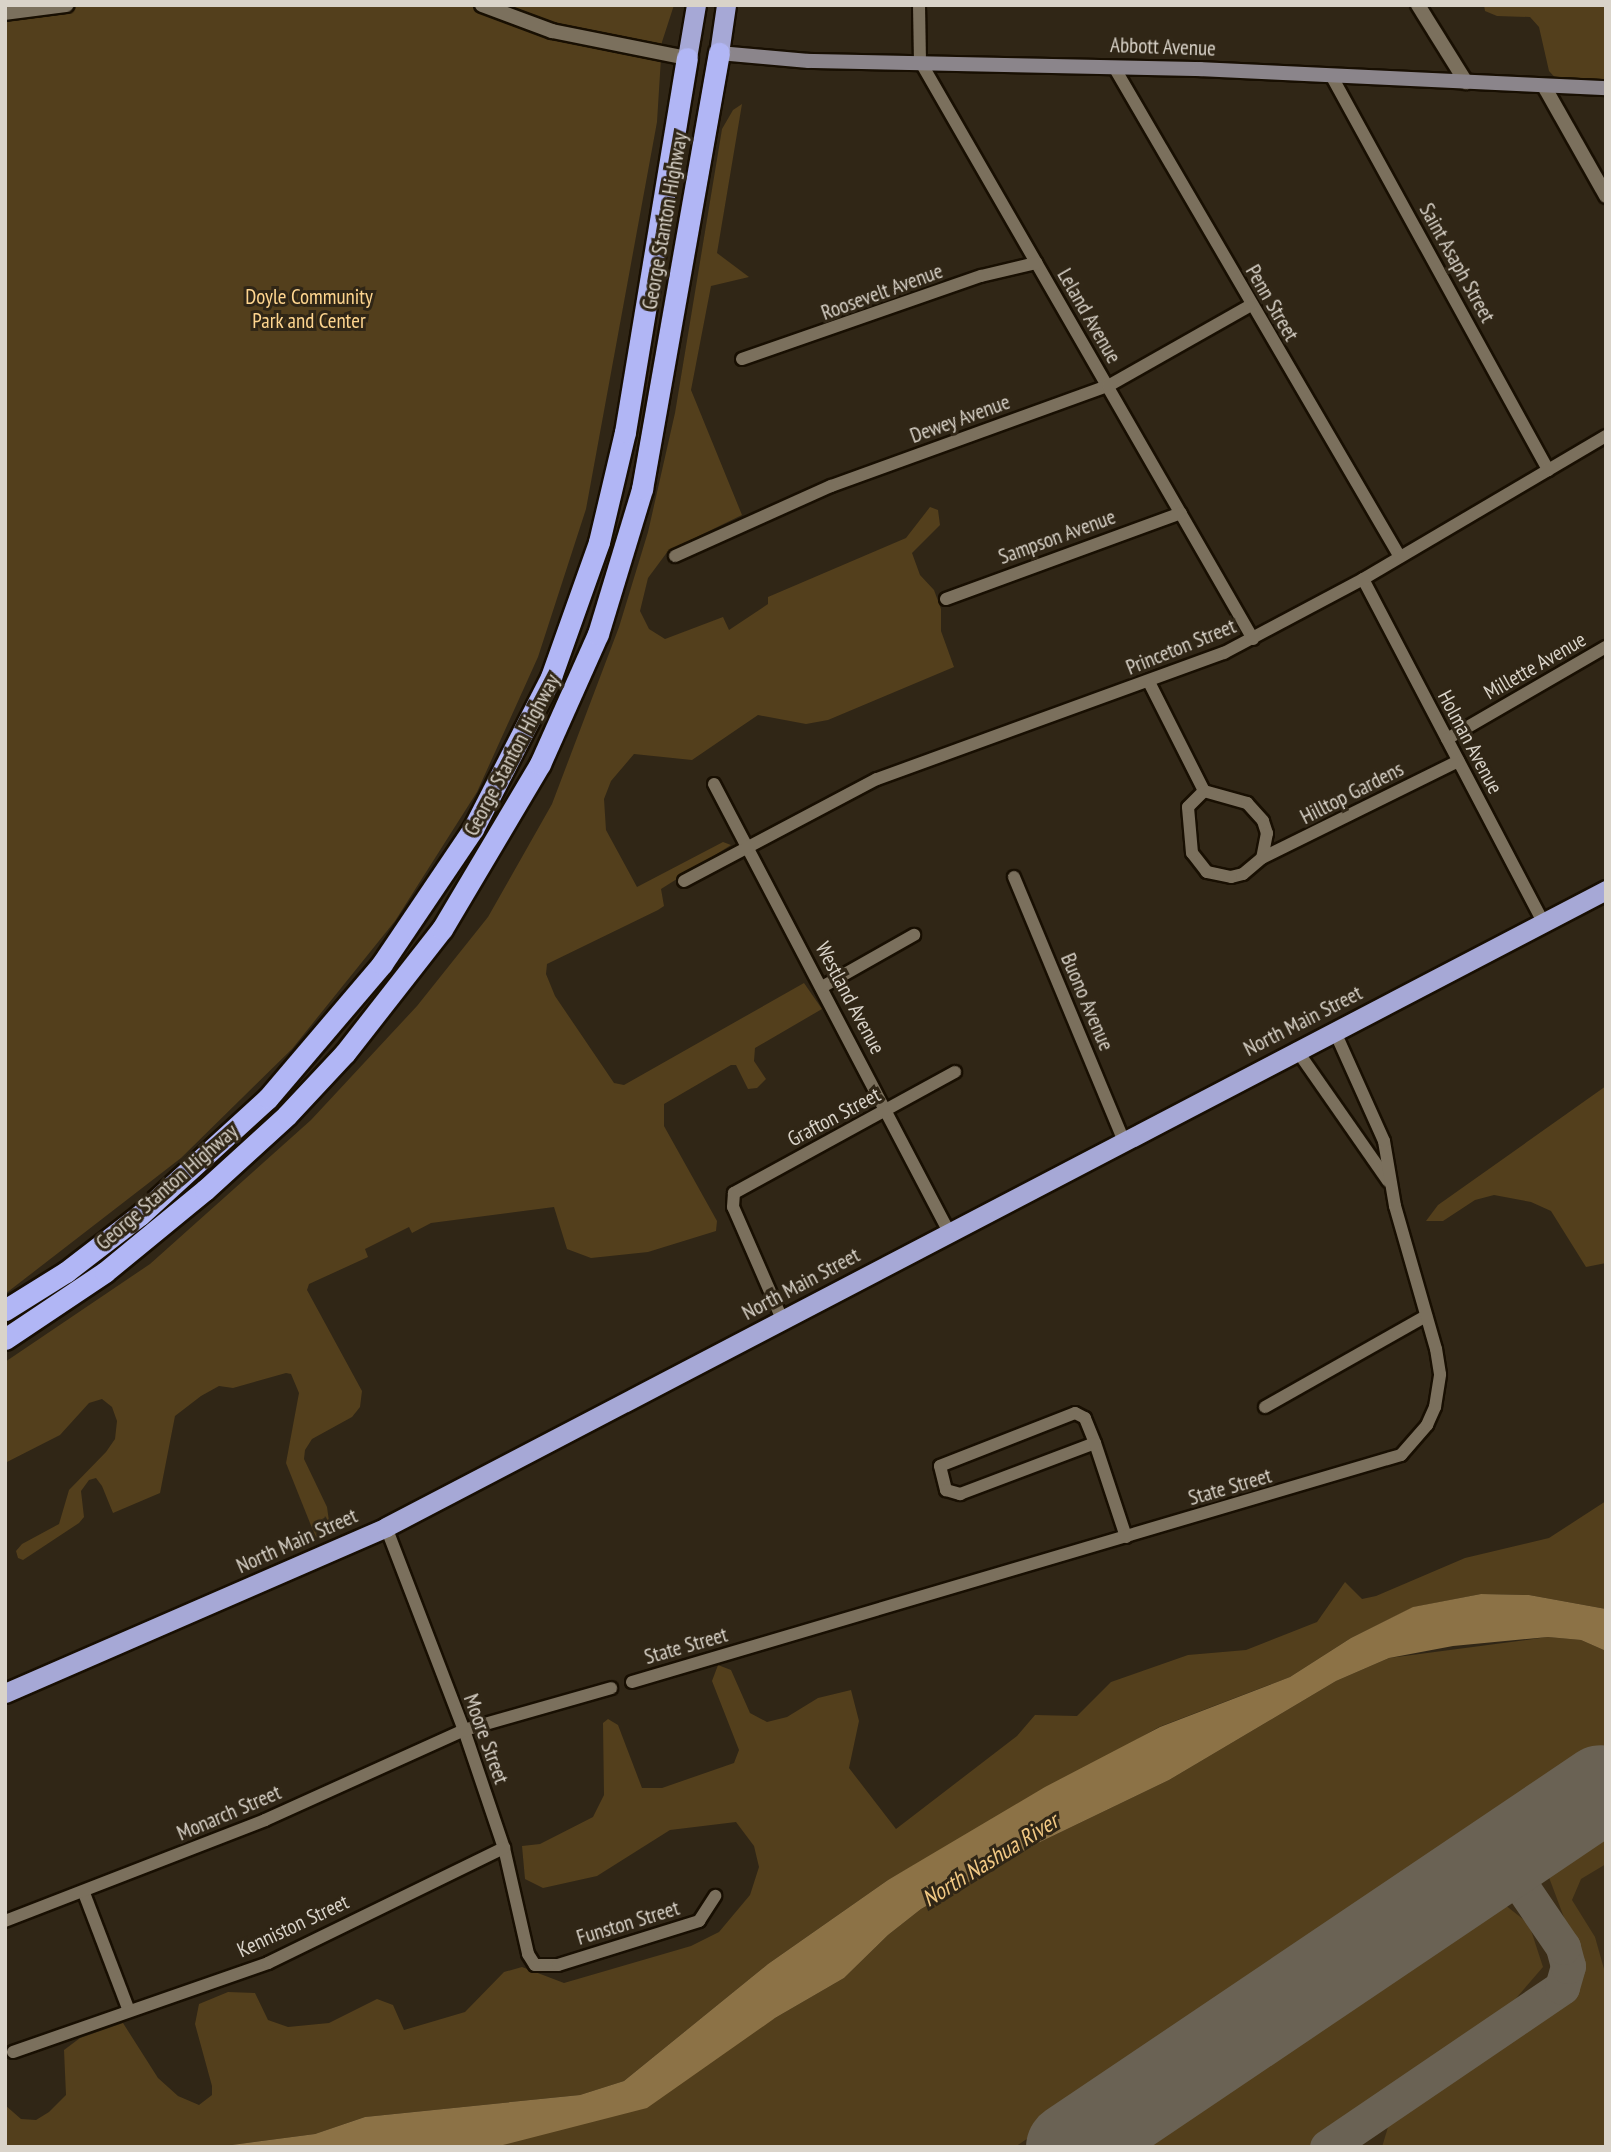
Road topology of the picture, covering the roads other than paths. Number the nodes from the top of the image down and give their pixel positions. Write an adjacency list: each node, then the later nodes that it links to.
1 (66, 5): 7 (street)
2 (482, 5): 9 (street)
3 (696, 5): 9 (highway, George Stanton Highway)
4 (726, 5): 8 (highway, George Stanton Highway)
5 (919, 5): 10 (street, Leland Avenue)
6 (1418, 5): 13 (street)
7 (5, 13)
8 (719, 53): 10 (main road, Abbott Avenue); 53 (highway, George Stanton Highway)
9 (687, 58): 50 (highway, George Stanton Highway)
10 (920, 61): 11 (main road, Abbott Avenue); 17 (street, Leland Avenue)
11 (1114, 67): 12 (main road, Abbott Avenue); 18 (street, Penn Street)
12 (1331, 75): 13 (main road, Abbott Avenue); 22 (street, Saint Asaph Street)
13 (1465, 82): 14 (main road, Abbott Avenue)
14 (1545, 88): 15 (main road, Abbott Avenue); 16 (street)
15 (1606, 88)
16 (1606, 196)
17 (1036, 263): 19 (street, Roosevelt Avenue); 20 (street, Leland Avenue)
18 (1251, 305): 20 (street, Dewey Avenue); 25 (street, Penn Street)
19 (742, 359)
20 (1108, 386): 23 (street, Leland Avenue); 24 (street, Dewey Avenue)
21 (1606, 436): 22 (street, Princeton Street)
22 (1548, 470): 25 (street, Princeton Street)
23 (1181, 513): 27 (street, Sampson Avenue); 28 (street, Leland Avenue)
24 (675, 556)
25 (1400, 556): 26 (street, Princeton Street)
26 (1363, 579): 28 (street, Princeton Street); 31 (street, Holman Avenue)
27 (946, 599)
28 (1253, 639): 30 (street, Princeton Street)
29 (1606, 647): 31 (street, Millette Avenue)
30 (1149, 682): 34 (street); 35 (street, Princeton Street)
31 (1447, 739): 32 (street, Holman Avenue)
32 (1458, 761): 36 (street, Hilltop Gardens); 40 (street, Holman Avenue)
33 (714, 784): 35 (street, Westland Avenue)
34 (1204, 792): 36 (street); 36 (street)
35 (749, 847): 38 (street, Princeton Street); 42 (street, Westland Avenue)
36 (1262, 858)
37 (1014, 877): 47 (street, Buono Avenue)
38 (684, 881)
39 (1606, 890): 40 (highway, North Main Street)
40 (1543, 922): 43 (highway, North Main Street)
41 (914, 936): 42 (street)
42 (822, 987): 46 (street, Westland Avenue)
43 (1334, 1030): 44 (highway, North Main Street); 48 (street, State Street)
44 (1296, 1049): 47 (highway, North Main Street); 48 (street)
45 (955, 1072): 46 (street, Grafton Street)
46 (889, 1111): 49 (street, Westland Avenue); 52 (street, Grafton Street)
47 (1124, 1141): 49 (highway, North Main Street)
48 (1391, 1186): 51 (street, State Street)
49 (949, 1232): 52 (highway, North Main Street)
50 (5, 1310)
51 (1426, 1316): 54 (street); 57 (street, State Street)
52 (782, 1319): 56 (highway, North Main Street)
53 (5, 1339)
54 (1265, 1407)
55 (1095, 1443): 55 (street); 57 (street)
56 (386, 1527): 60 (highway, North Main Street); 61 (street, Moore Street)
57 (1126, 1537): 58 (street, State Street)
58 (632, 1682)
59 (611, 1688): 61 (street)
60 (5, 1693)
61 (464, 1731): 62 (street, Moore Street); 63 (street, Monarch Street)
62 (504, 1848): 66 (street, Moore Street); 67 (street, Kenniston Street)
63 (84, 1893): 65 (street, Monarch Street); 67 (street)
64 (715, 1896): 66 (street, Funston Street)
65 (5, 1921)
66 (538, 1966)
67 (128, 2008): 68 (street, Kenniston Street)
68 (13, 2052)

